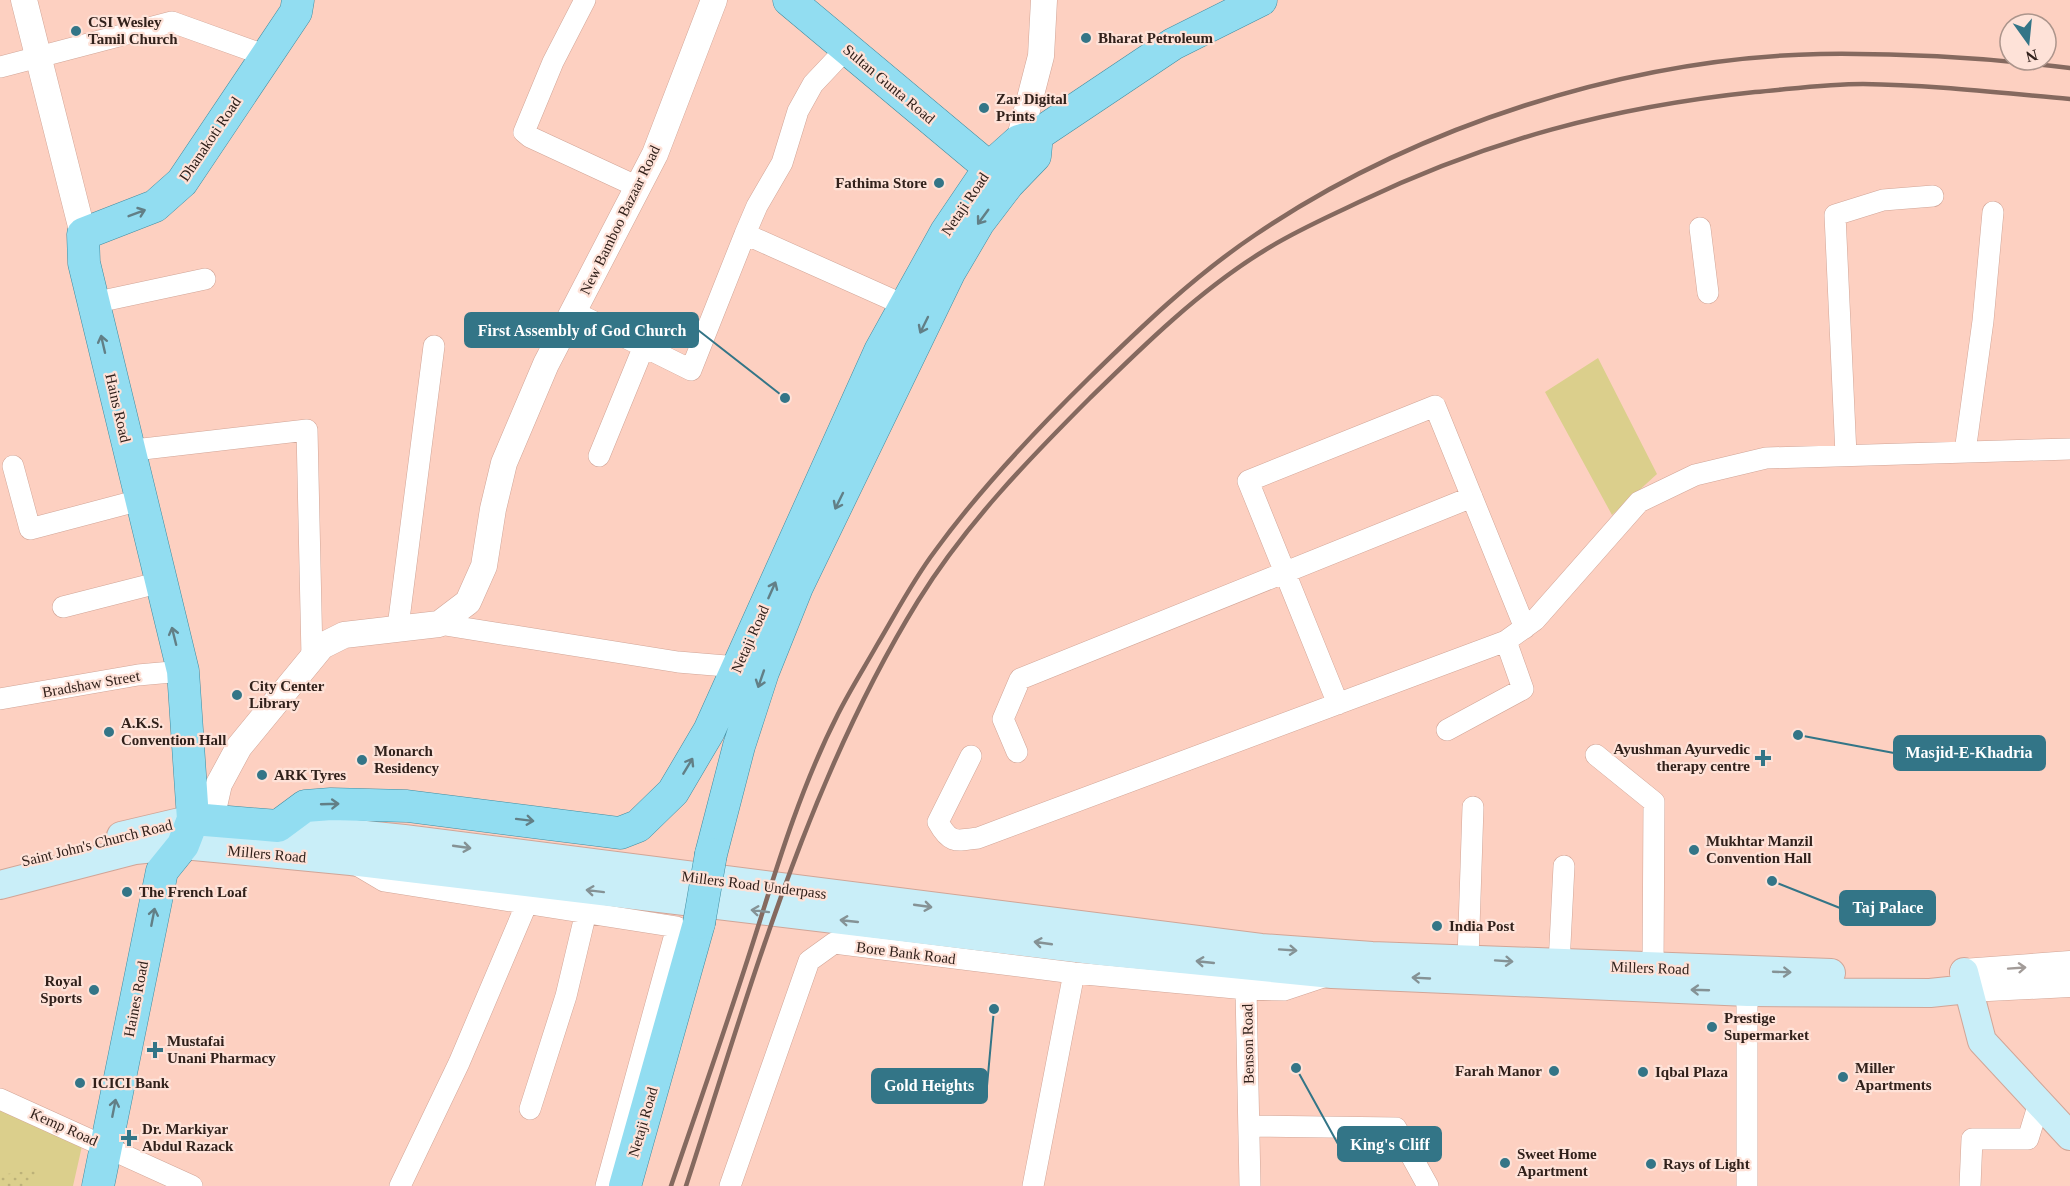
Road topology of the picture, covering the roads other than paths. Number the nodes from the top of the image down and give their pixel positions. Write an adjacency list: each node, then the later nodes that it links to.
1 (24, 0): 9 (street, Hains Road)
2 (298, 0): 10 (main road, Dhanakoti Road)
3 (585, 0): 14 (street)
4 (714, 0): 14 (street, New Bamboo Bazaar Road)
5 (789, 0): 8 (main road, Sultan Gunta Road)
6 (1044, 0): 12 (street)
7 (1261, 0): 12 (main road, Netaji Road)
8 (846, 49): 13 (main road, Sultan Gunta Road); 19 (street)
9 (38, 56): 10 (street); 11 (street); 18 (street, Hains Road)
10 (267, 56): 18 (main road, Dhanakoti Road, one-way to 10)
11 (0, 67)
12 (1028, 141): 13 (main road, Netaji Road)
13 (999, 176): 23 (main road, Netaji Road); 82 (main road, Netaji Road, one-way to 82, bridge)
14 (638, 187): 24 (street, New Bamboo Bazaar Road)
15 (1933, 196): 30 (street)
16 (1993, 212): 29 (street)
17 (1700, 228): 21 (street)
18 (83, 234): 22 (main road, Hains Road)
19 (745, 234): 23 (street); 26 (street)
20 (205, 279): 22 (street)
21 (1708, 293)
22 (93, 303): 27 (main road, Hains Road, one-way to 22)
23 (904, 305): 43 (main road, Netaji Road, one-way to 23)
24 (574, 312): 26 (street); 38 (street, New Bamboo Bazaar Road)
25 (434, 346): 39 (street)
26 (644, 346): 31 (street)
27 (127, 447): 34 (main road, Hains Road); 42 (street)
28 (2070, 448): 29 (street)
29 (1965, 452): 30 (street)
30 (1846, 455): 40 (street)
31 (599, 456)
32 (13, 465): 34 (street)
33 (1472, 497): 35 (street); 35 (street); 40 (street)
34 (140, 500): 36 (main road, Hains Road)
35 (1285, 572): 46 (street); 48 (street)
36 (161, 582): 37 (street); 44 (main road, Hains Road, one-way to 36)
37 (63, 607)
38 (439, 624): 39 (street); 43 (street)
39 (398, 627): 42 (street)
40 (1525, 628): 41 (street)
41 (1506, 641): 46 (street); 47 (street)
42 (312, 656): 53 (street)
43 (738, 667): 52 (main road, Netaji Road, one-way to 43)
44 (183, 671): 45 (street, Bradshaw Street); 53 (main road, Hains Road)
45 (0, 699)
46 (1338, 704): 50 (street)
47 (1447, 730)
48 (1017, 752)
49 (1596, 755): 64 (street)
50 (971, 756)
51 (1473, 807): 61 (street)
52 (278, 826): 53 (main road); 60 (main road, Millers Road Underpass, one-way to 60)
53 (203, 830): 54 (main road, Millers Road); 56 (main road, Saint John's Church Road); 57 (main road, Saint John's Church Road); 77 (main road, Haines Road, one-way to 53)
54 (351, 861): 58 (street); 65 (main road, Millers Road Underpass, one-way to 54)
55 (1564, 866): 62 (street)
56 (0, 867)
57 (0, 885)
58 (527, 903): 59 (street); 80 (street)
59 (586, 912): 74 (street); 81 (street)
60 (1230, 944): 61 (main road, Millers Road, one-way to 61)
61 (1468, 958): 62 (main road, Millers Road, one-way to 62)
62 (1558, 964): 64 (main road, Millers Road)
63 (2070, 964): 68 (street, Millers Road, one-way to 63)
64 (1653, 968): 69 (main road, Millers Road)
65 (1284, 970): 67 (main road, Millers Road)
66 (1074, 973): 71 (street, Bore Bank Road); 83 (street, Bore Bank Road); 84 (street)
67 (1332, 974): 69 (main road, Millers Road, one-way to 67); 71 (street, Benson Road)
68 (1966, 980): 69 (main road, Millers Road); 70 (street, Millers Road); 73 (main road)
69 (1747, 981): 87 (street)
70 (2070, 984)
71 (1246, 989): 75 (street, Benson Road)
72 (0, 1099): 77 (street, Kemp Road)
73 (2039, 1103): 76 (main road); 88 (street)
74 (530, 1109)
75 (1250, 1126): 85 (street, Benson Road); 86 (street)
76 (2070, 1136)
77 (107, 1146): 78 (main road, Haines Road); 79 (street, Kemp Road)
78 (98, 1186)
79 (192, 1186)
80 (400, 1186)
81 (606, 1186)
82 (625, 1186)
83 (730, 1186)
84 (1033, 1186)
85 (1250, 1186)
86 (1428, 1186)
87 (1747, 1186)
88 (1970, 1186)

